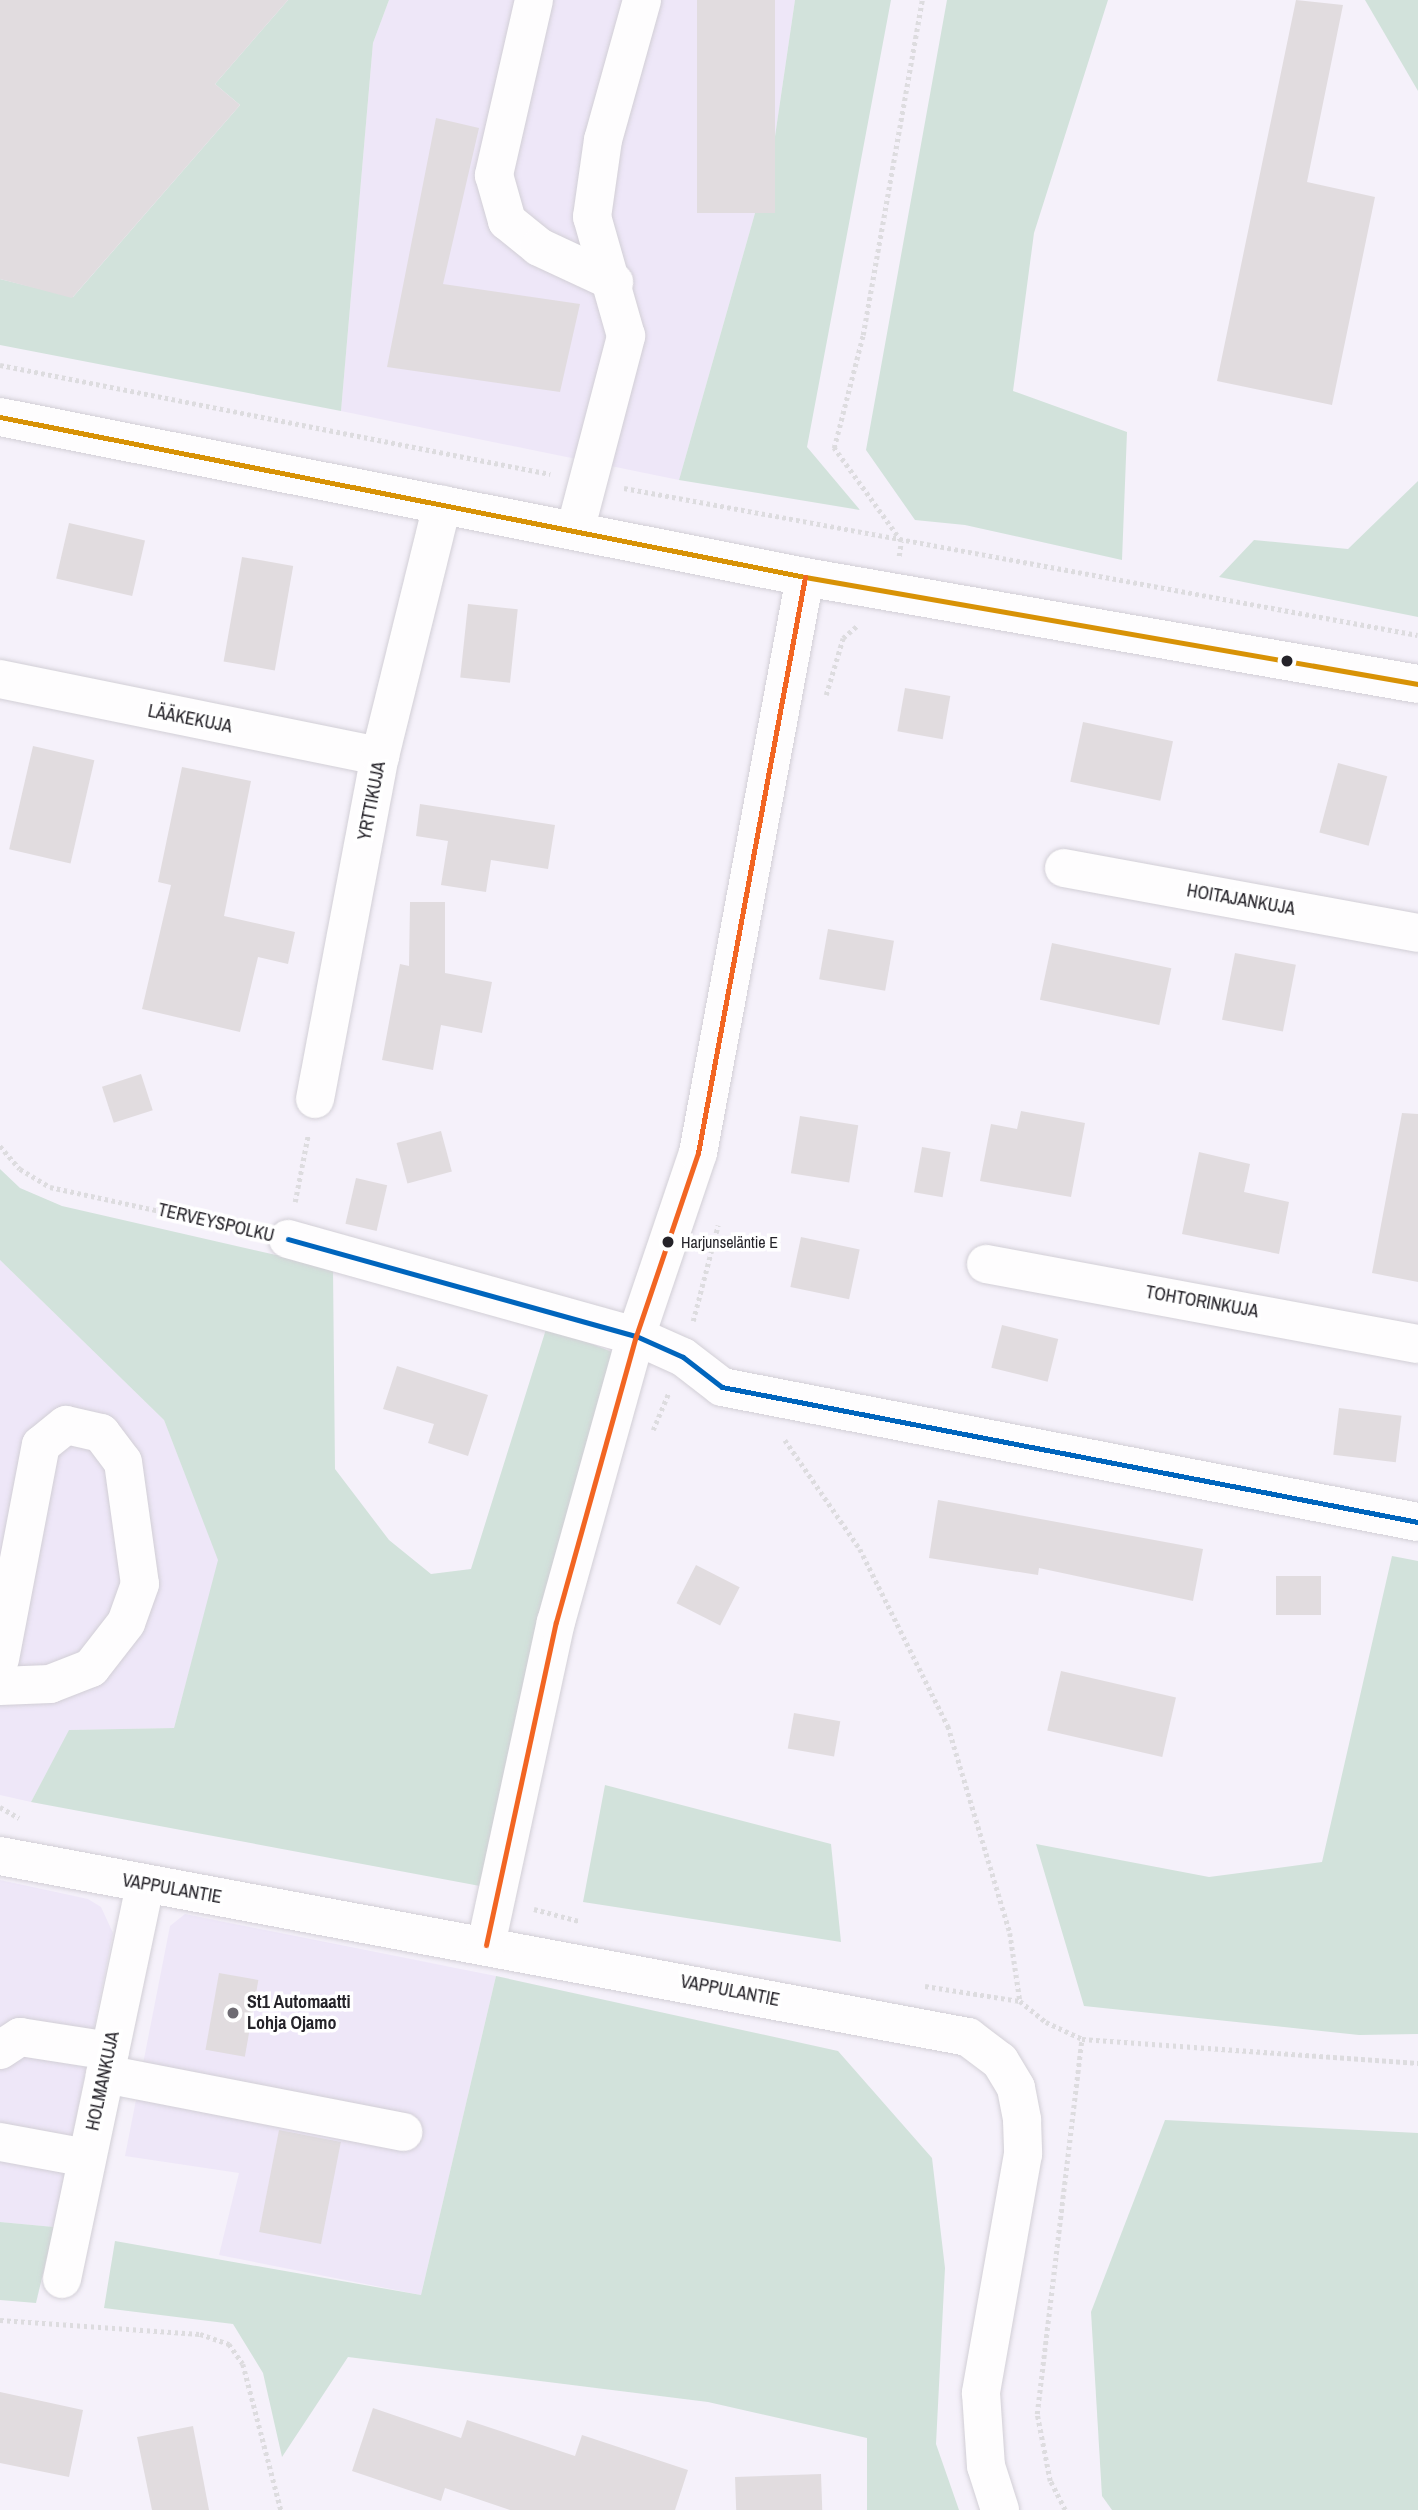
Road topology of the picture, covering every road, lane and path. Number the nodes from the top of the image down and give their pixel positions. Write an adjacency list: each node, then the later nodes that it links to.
1 (534, 0): 4 (street)
2 (642, 0): 4 (street)
3 (922, 0): 10 (path)
4 (614, 282): 7 (street)
5 (0, 365): 7 (path)
6 (0, 417): 8 (street)
7 (588, 481): 9 (street); 10 (path)
8 (442, 505): 9 (street); 15 (street, YRTTIKUJA)
9 (575, 531): 11 (street)
10 (901, 541): 12 (path)
11 (805, 577): 14 (street); 22 (street)
12 (1418, 635)
13 (0, 679): 15 (street, LÄÄKEKUJA)
14 (1418, 684)
15 (380, 756): 18 (street, YRTTIKUJA)
16 (1064, 868): 17 (street, HOITAJANKUJA)
17 (1418, 933)
18 (315, 1099): 20 (path)
19 (0, 1146): 20 (path, TERVEYSPOLKU)
20 (288, 1240): 22 (street, TERVEYSPOLKU)
21 (986, 1264): 23 (street, TOHTORINKUJA)
22 (636, 1336): 24 (street, TERVEYSPOLKU); 30 (street)
23 (1418, 1344)
24 (767, 1398): 25 (street, TERVEYSPOLKU); 31 (path)
25 (1418, 1522)
26 (0, 1659): 27 (street)
27 (0, 1686)
28 (0, 1856): 29 (street, VAPPULANTIE)
29 (145, 1884): 30 (street, VAPPULANTIE); 33 (street, HOLMANKUJA)
30 (486, 1945): 41 (street, VAPPULANTIE)
31 (1082, 2039): 34 (path); 42 (path)
32 (0, 2050): 33 (street)
33 (108, 2062): 35 (street); 37 (street, HOLMANKUJA)
34 (1418, 2063)
35 (403, 2132)
36 (0, 2142): 37 (street)
37 (87, 2158): 38 (street, HOLMANKUJA)
38 (62, 2279)
39 (0, 2320): 40 (path)
40 (281, 2510)
41 (1000, 2510)
42 (1065, 2510)

